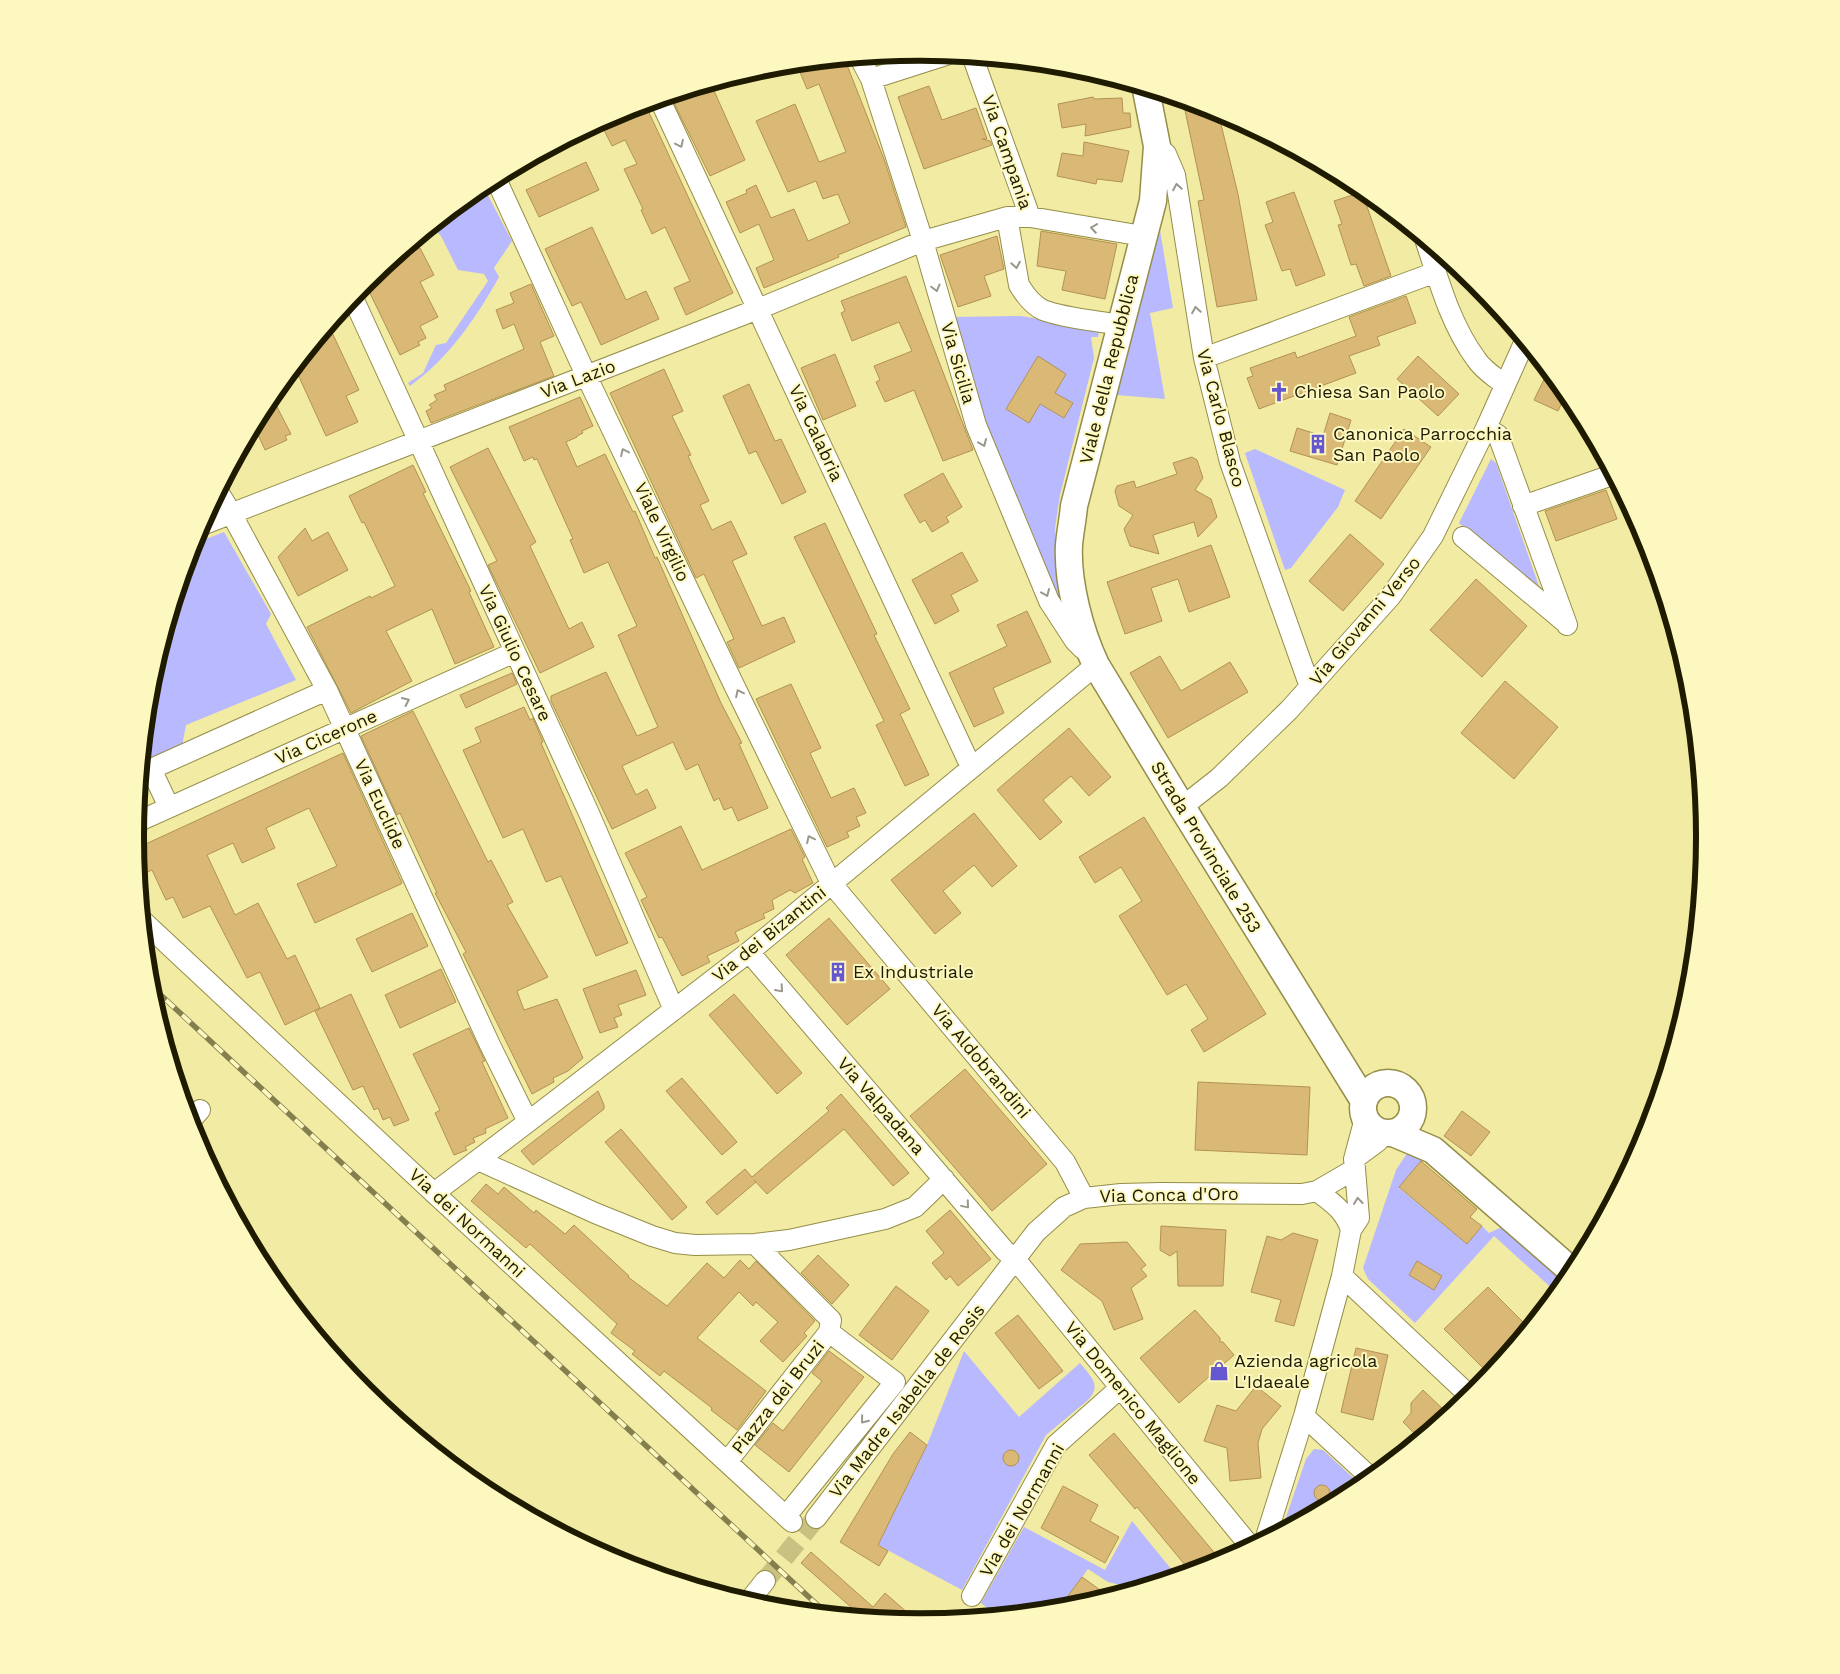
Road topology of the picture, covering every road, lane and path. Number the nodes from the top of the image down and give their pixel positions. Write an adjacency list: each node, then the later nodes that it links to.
1 (926, 61): 4 (street)
2 (975, 63): 11 (street, Via Campania)
3 (863, 64): 4 (street, Via Sicilia)
4 (871, 78): 14 (street, Via Sicilia)
5 (1147, 96): 7 (main road, Viale della Repubblica)
6 (662, 105): 18 (street, Via Calabria, one-way to 18)
7 (1157, 146): 9 (main road, Viale della Repubblica); 12 (street, Via Carlo Blasco, one-way to 7)
8 (499, 185): 22 (street, Viale Virgilio)
9 (1153, 201): 12 (street); 13 (main road, Viale della Repubblica)
10 (1007, 216): 11 (street, Via Lazio); 14 (street, Via Lazio); 19 (street, Via Campania, one-way to 19)
11 (1030, 217): 13 (street, Via Lazio, one-way to 11)
12 (1184, 235): 21 (street, Via Carlo Blasco, one-way to 12)
13 (1142, 236): 19 (main road, Viale della Repubblica)
14 (923, 241): 18 (street, Via Lazio); 32 (street, Via Sicilia, one-way to 32)
15 (1430, 253): 16 (street)
16 (1436, 272): 21 (street); 23 (street)
17 (356, 305): 25 (street, Via Giulio Cesare)
18 (758, 309): 22 (street, Via Lazio); 38 (street, Via Calabria)
19 (1120, 325): 32 (main road, Viale della Repubblica)
20 (1521, 349): 23 (street, Via Giovanni Verso)
21 (1204, 358): 35 (street, Via Carlo Blasco)
22 (586, 376): 25 (street, Via Lazio); 42 (street, Viale Virgilio, one-way to 22)
23 (1505, 385): 24 (street, Via Giovanni Verso)
24 (1486, 428): 28 (street); 35 (street, Via Giovanni Verso)
25 (418, 441): 29 (street, Via Lazio); 33 (street, Via Giulio Cesare)
26 (1606, 476): 28 (street)
27 (222, 498): 29 (street, Via Euclide)
28 (1523, 506): 31 (street)
29 (231, 513): 30 (street, Via Lazio); 36 (street, Via Euclide)
30 (212, 521)
31 (1463, 537)
32 (1086, 651): 34 (street, Via dei Bizantini); 34 (street); 40 (main road, Strada Provinciale 253)
33 (515, 652): 37 (street, Via Cicerone, one-way to 33); 45 (street, Via Giulio Cesare)
34 (1074, 681): 38 (street, Via dei Bizantini)
35 (1310, 687): 40 (street, Via Giovanni Verso)
36 (327, 690): 37 (street, Via Euclide); 39 (street)
37 (345, 728): 39 (street, Via Cicerone); 48 (street, Via Euclide)
38 (971, 767): 42 (street, Via dei Bizantini)
39 (169, 807): 41 (street, Via Cicerone)
40 (1182, 807): 47 (main road, Strada Provinciale 253)
41 (145, 818)
42 (832, 883): 44 (street, Via dei Bizantini); 55 (street, Via Aldobrandini)
43 (150, 928): 54 (street, Via dei Normanni)
44 (748, 952): 45 (street, Via dei Bizantini); 52 (street, Via Valpadana, one-way to 52)
45 (674, 1010): 48 (street, Via dei Bizantini)
46 (1414, 1108): 47 (main road); 47 (main road); 49 (main road)
47 (1377, 1114): 49 (main road); 51 (street)
48 (528, 1122): 50 (street, Via dei Bizantini)
49 (1434, 1150): 59 (main road)
50 (478, 1160): 54 (street, Via dei Bizantini); 57 (street)
51 (1354, 1164): 53 (street); 56 (street, one-way to 51)
52 (944, 1179): 57 (street); 58 (street, Via Valpadana, one-way to 58)
53 (1317, 1191): 55 (street, Via Conca d'Oro); 56 (street)
54 (434, 1193): 66 (street, Via dei Normanni)
55 (1084, 1198): 58 (street, Via Conca d'Oro)
56 (1351, 1230): 60 (street)
57 (755, 1244): 62 (street)
58 (1016, 1260): 61 (street, Via Conca d'Oro); 63 (street, Via Domenico Maglione)
59 (1566, 1266)
60 (1342, 1276): 64 (street); 65 (street)
61 (997, 1284): 68 (street, Via Madre Isabella de Rosis)
62 (829, 1332): 66 (street, Piazza dei Bruzi); 66 (street, Via dei Normanni, one-way to 66)
63 (1120, 1388): 70 (street, Via Domenico Maglione); 73 (street, Via dei Normanni)
64 (1464, 1390)
65 (1304, 1416): 67 (street); 69 (street)
66 (727, 1462)
67 (1364, 1472)
68 (816, 1518)
69 (1268, 1530)
70 (1246, 1541)
71 (766, 1580): 72 (street)
72 (754, 1594)
73 (972, 1596)

